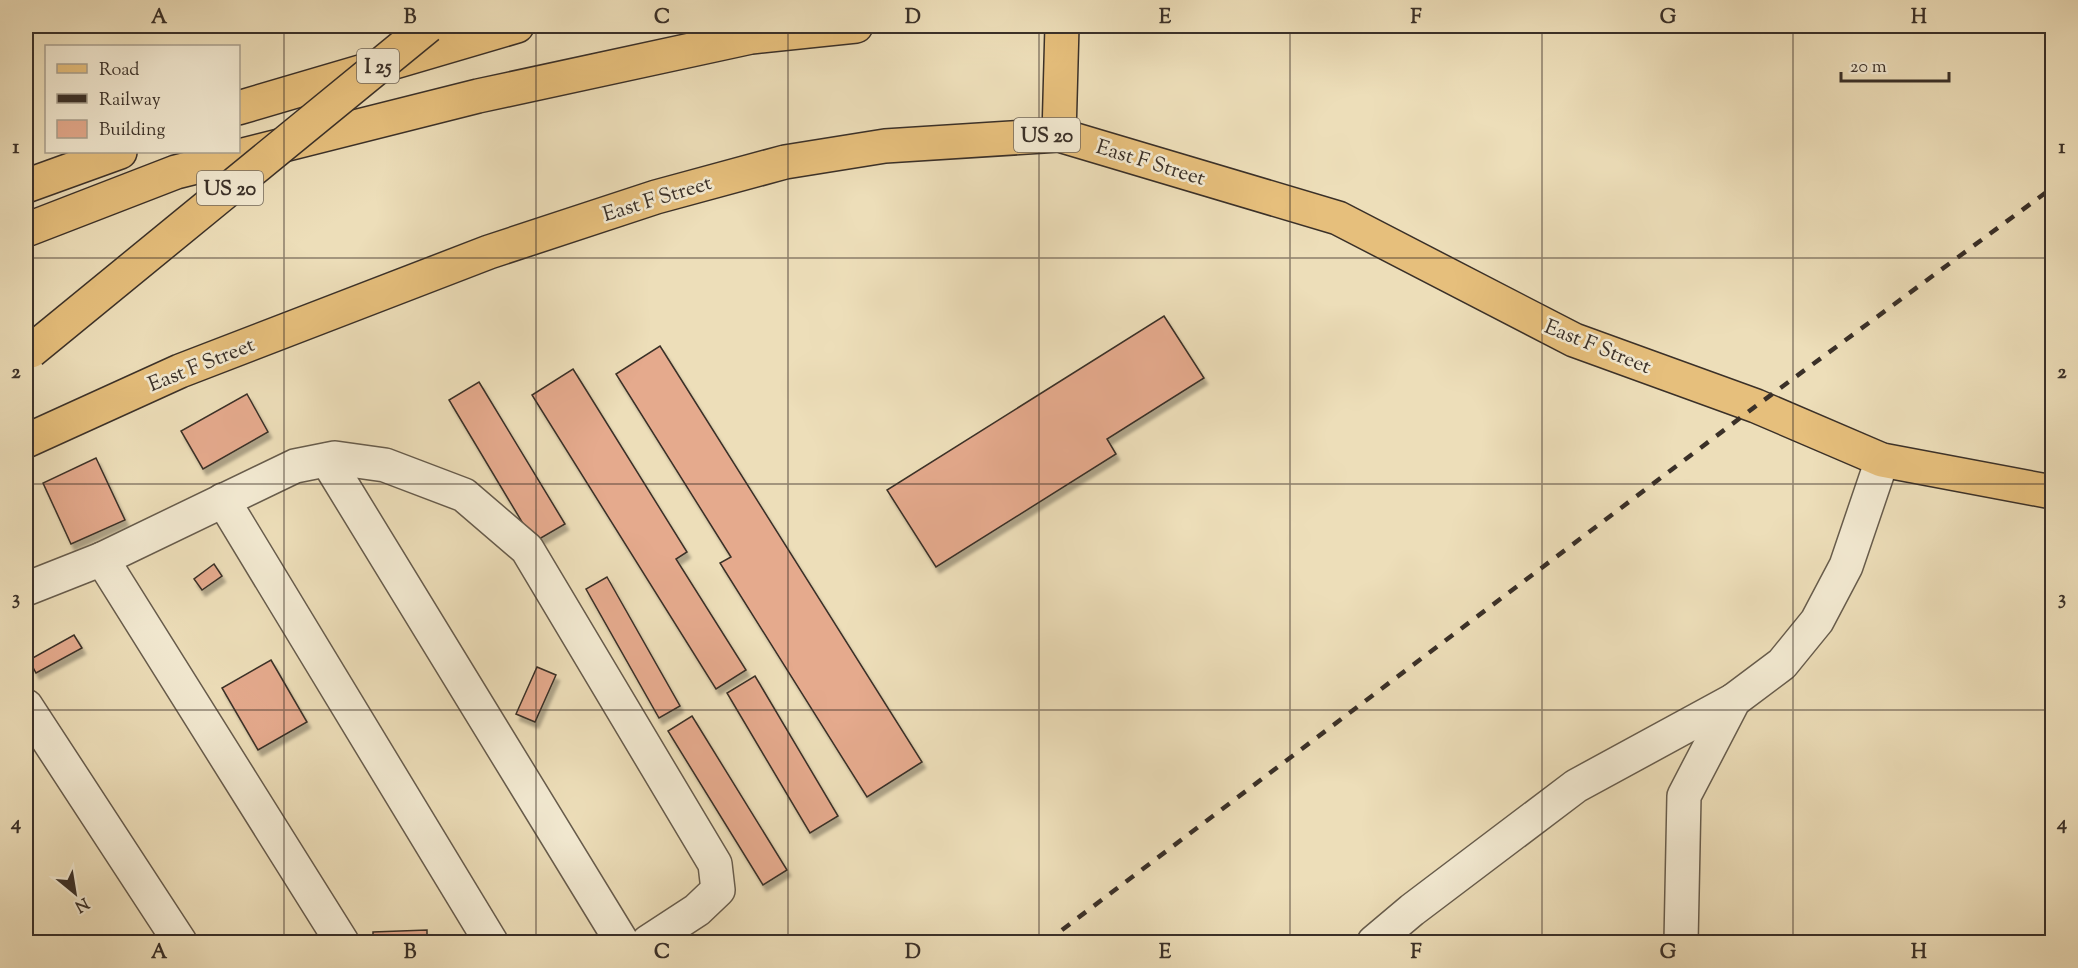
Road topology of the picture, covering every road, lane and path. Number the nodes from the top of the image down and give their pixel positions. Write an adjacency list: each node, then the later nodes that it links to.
1 (428, 26): 10 (main road, US 20, bridge)
2 (517, 26): 5 (main road, I 25)
3 (856, 26): 9 (main road)
4 (1062, 29): 6 (main road)
5 (240, 107)
6 (1059, 135): 11 (main road, East F Street / US 20); 13 (main road, East F Street / US 20)
7 (117, 153): 8 (main road)
8 (26, 186)
9 (26, 230)
10 (28, 353)
11 (26, 441)
12 (327, 460): 15 (street); 23 (street); 24 (street)
13 (1882, 460): 14 (main road, East F Street / US 20); 18 (street)
14 (2052, 492)
15 (223, 500): 16 (street); 22 (street)
16 (102, 559): 17 (street); 21 (street)
17 (26, 589)
18 (1734, 700): 25 (street); 26 (street)
19 (26, 706): 20 (street)
20 (180, 942)
21 (342, 942)
22 (491, 942)
23 (622, 942)
24 (648, 942)
25 (1374, 942)
26 (1680, 942)

